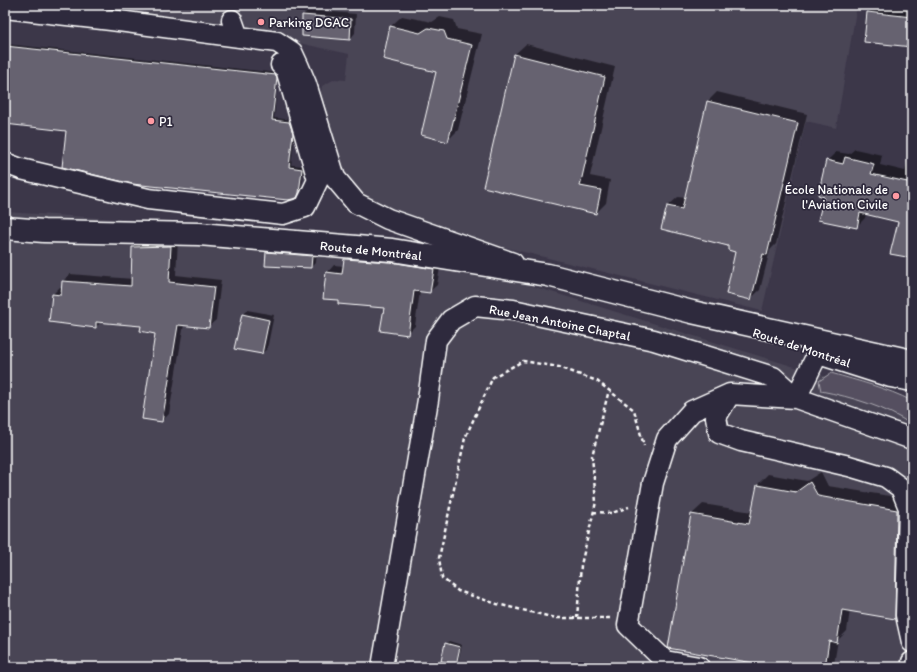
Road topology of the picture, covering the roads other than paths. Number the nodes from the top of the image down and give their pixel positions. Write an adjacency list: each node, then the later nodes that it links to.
1 (5, 8): 3 (street)
2 (281, 65): 3 (street)
3 (319, 154): 4 (street); 8 (street)
4 (5, 163)
5 (5, 228): 6 (main road, Route de Montréal)
6 (44, 231): 7 (main road, Route de Montréal); 8 (main road, Route de Montréal)
7 (5, 235)
8 (548, 275): 9 (main road, Route de Montréal)
9 (692, 312): 10 (main road, Route de Montréal); 11 (main road, Route de Montréal)
10 (818, 353): 12 (main road, Route de Montréal); 16 (street)
11 (912, 361)
12 (891, 376): 13 (main road, Route de Montréal); 14 (main road)
13 (912, 380)
14 (912, 391)
15 (730, 394): 16 (street); 18 (street); 21 (street)
16 (796, 398): 17 (street, Rue Jean Antoine Chaptal); 20 (street, Rue Jean Antoine Chaptal)
17 (912, 439)
18 (912, 642)
19 (912, 662): 22 (street)
20 (382, 667)
21 (699, 667)
22 (912, 667)

